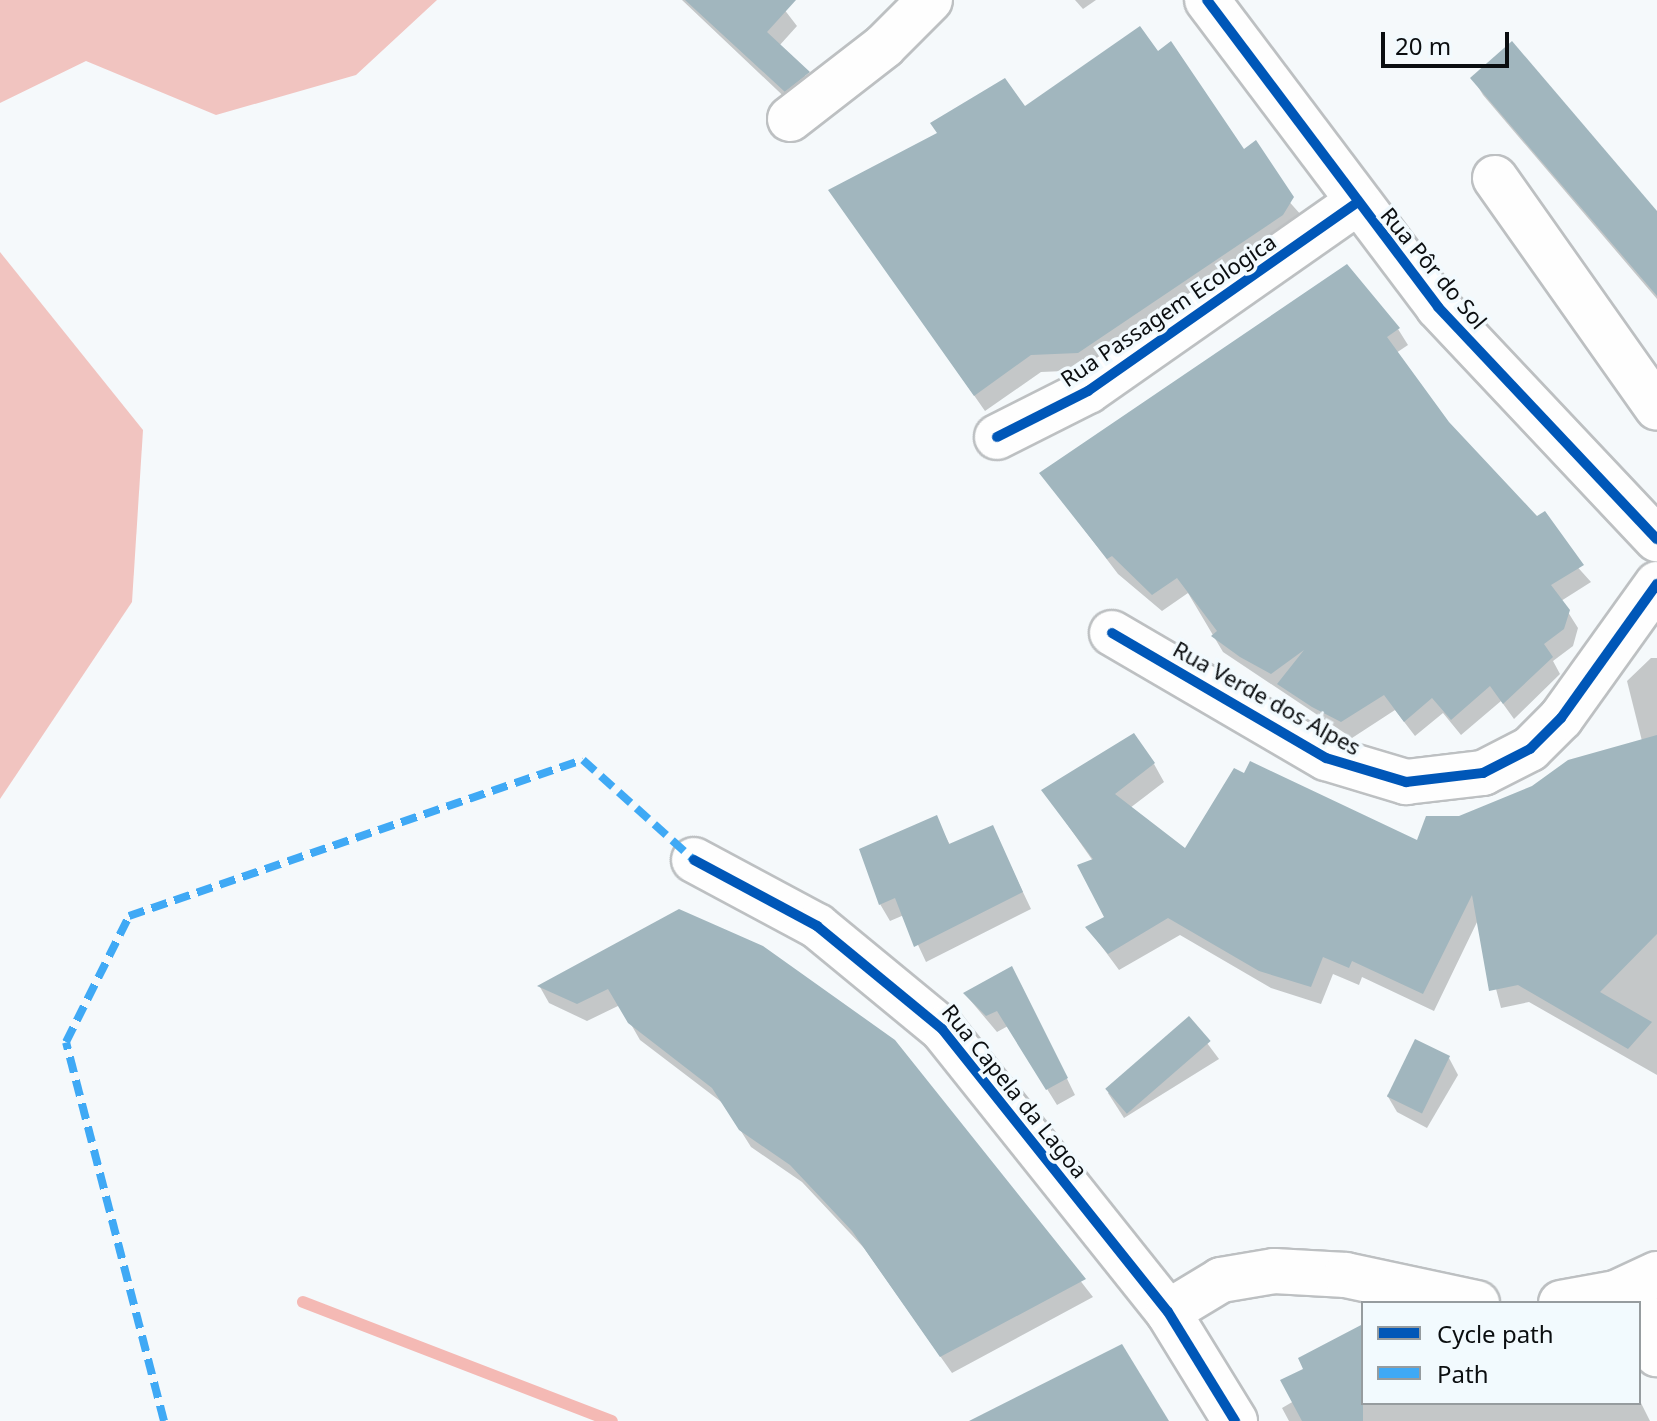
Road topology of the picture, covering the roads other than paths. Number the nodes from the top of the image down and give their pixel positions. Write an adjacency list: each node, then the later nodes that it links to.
1 (930, 0): 3 (street)
2 (1207, 0): 5 (street, Rua Pôr do Sol)
3 (790, 119)
4 (1495, 178): 6 (street)
5 (1355, 204): 7 (street, Rua Passagem Ecologica); 8 (street, Rua Pôr do Sol)
6 (1657, 408)
7 (997, 437)
8 (1657, 539)
9 (1657, 584): 10 (street, Rua Verde dos Alpes)
10 (1112, 633)
11 (694, 860): 15 (street, Rua Capela da Lagoa)
12 (1641, 1294): 14 (street); 16 (street)
13 (1468, 1301): 15 (street)
14 (1579, 1301)
15 (1168, 1312): 17 (street, Rua Capela da Lagoa)
16 (1657, 1354)
17 (1235, 1421)

